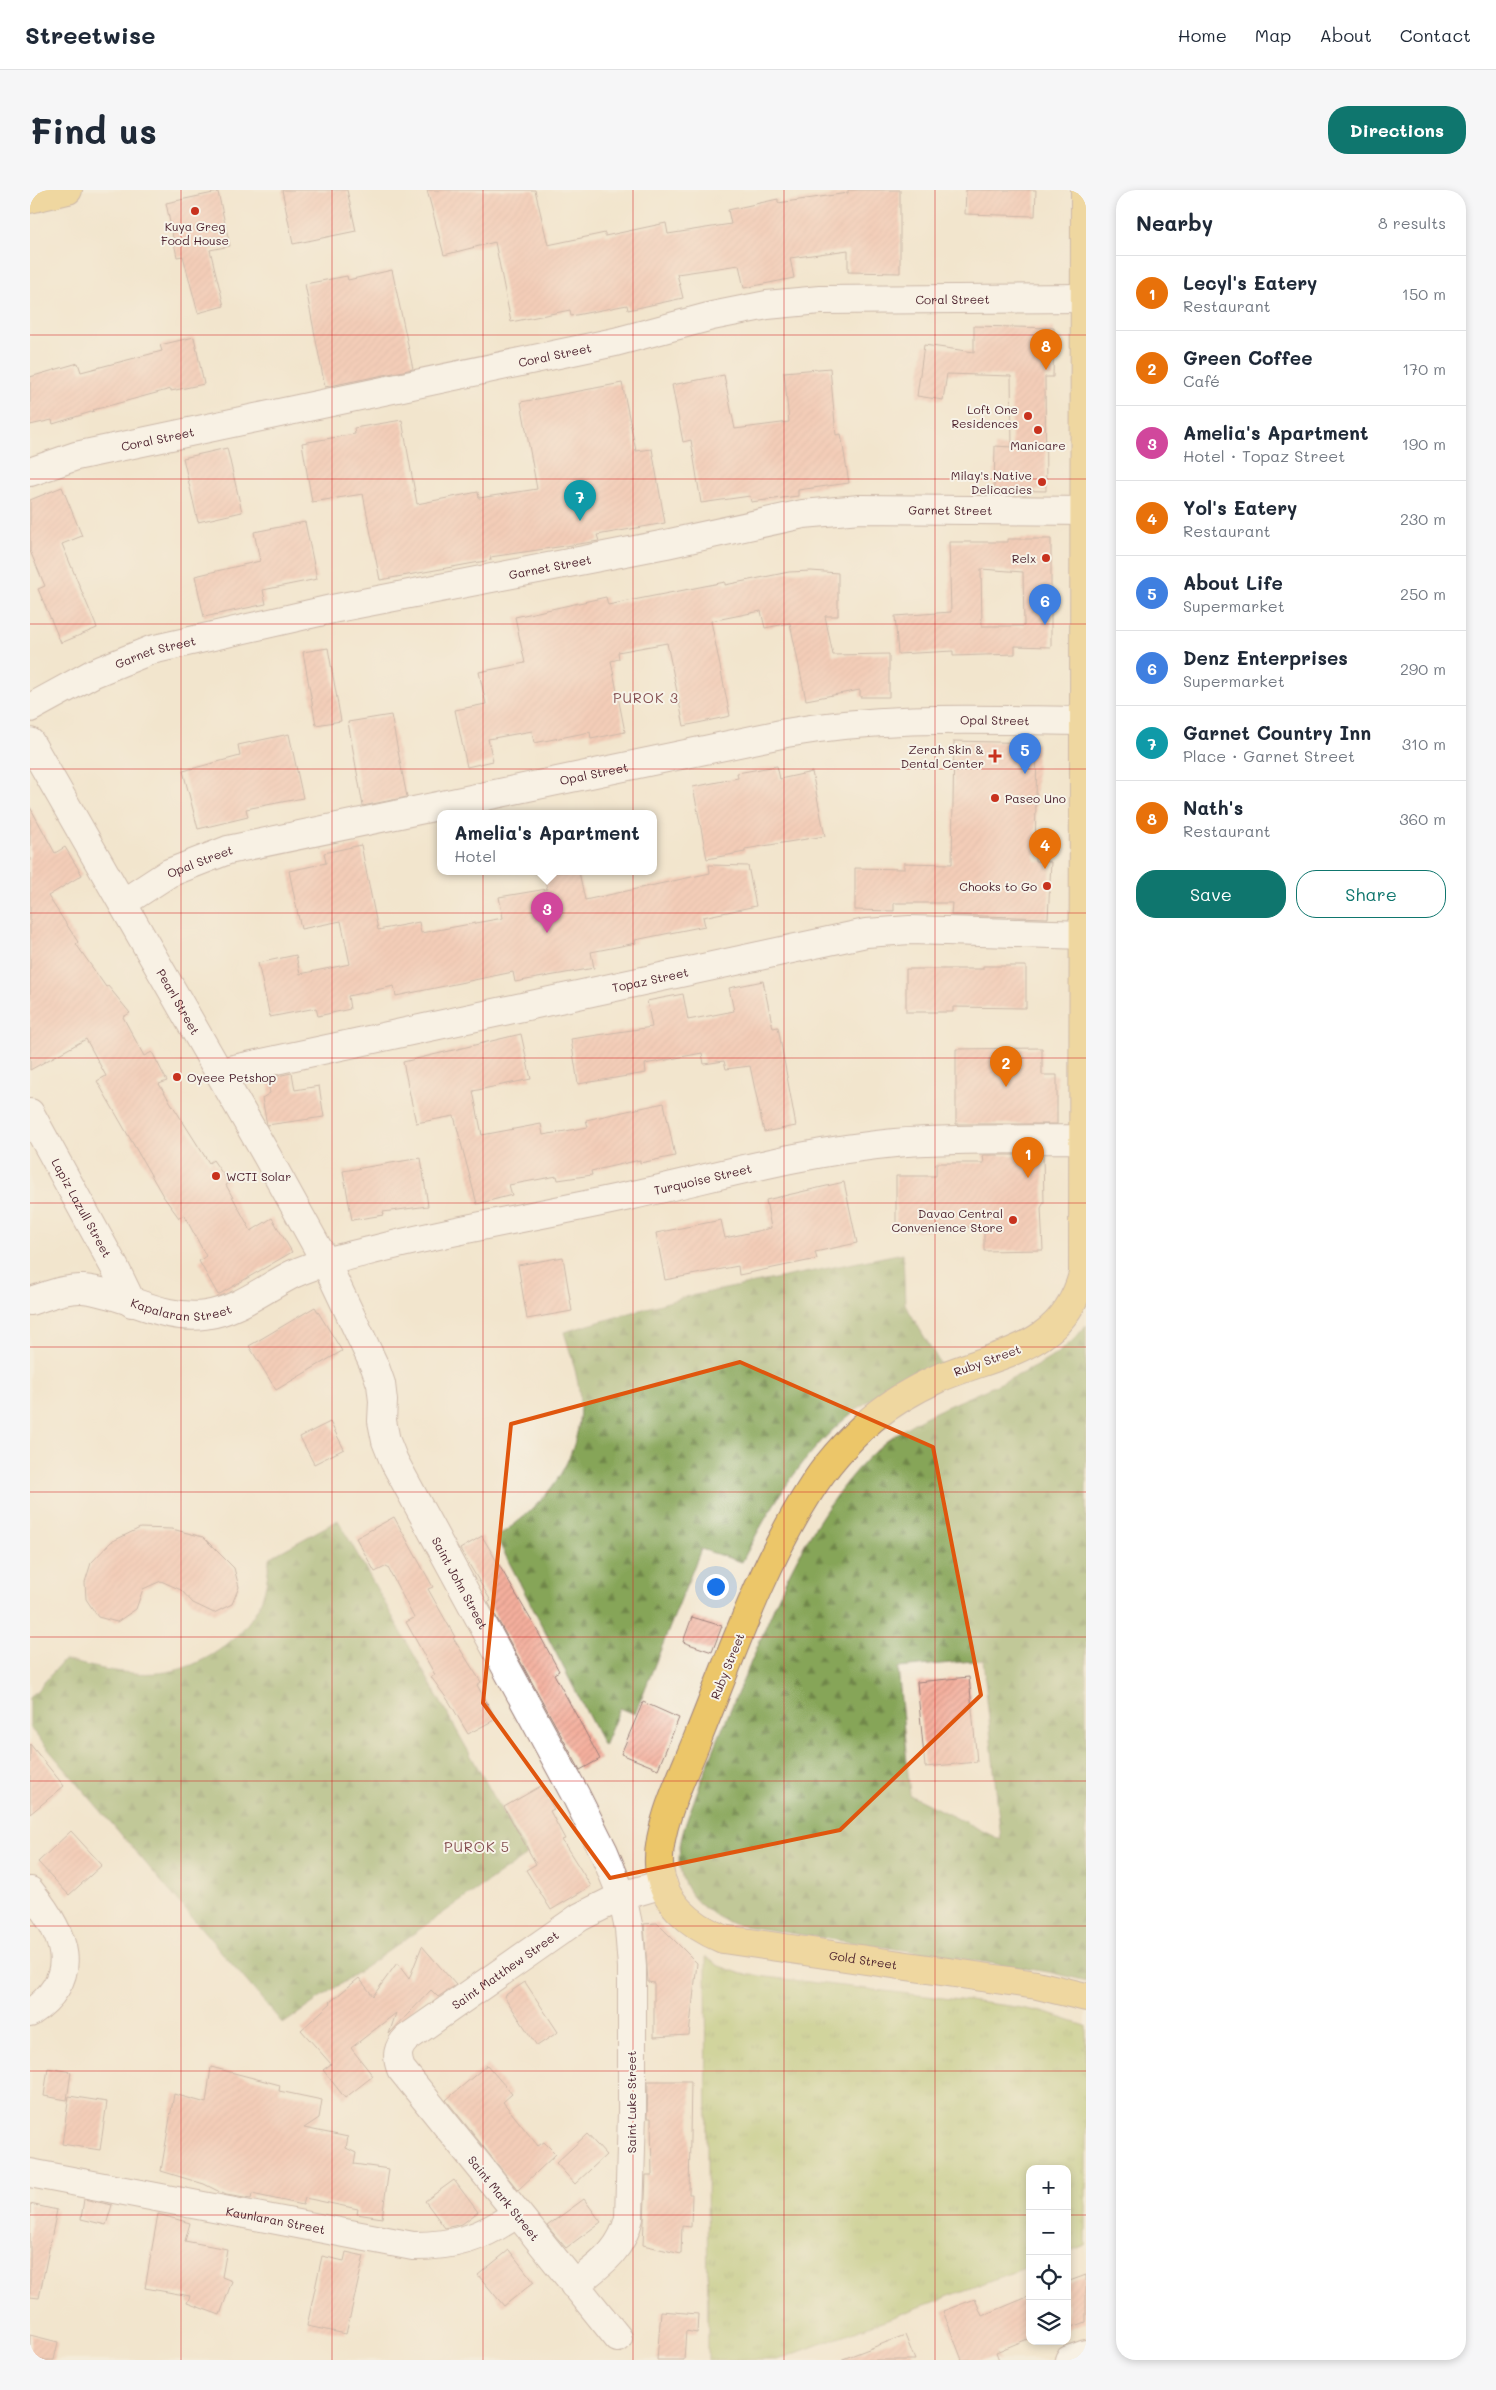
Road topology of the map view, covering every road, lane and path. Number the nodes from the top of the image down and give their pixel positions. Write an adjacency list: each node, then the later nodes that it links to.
1 (68, 190): 3 (main road)
2 (1085, 190): 4 (main road, Ruby Street)
3 (30, 200)
4 (1085, 298): 5 (street, Coral Street); 6 (main road, Ruby Street)
5 (30, 472)
6 (1085, 511): 7 (street, Garnet Street); 8 (main road, Ruby Street)
7 (30, 708)
8 (1083, 722): 10 (street, Opal Street); 11 (main road, Ruby Street)
9 (30, 742): 10 (street, Pearl Street)
10 (123, 903): 12 (street, Pearl Street)
11 (1084, 935): 12 (street, Topaz Street); 14 (main road, Ruby Street)
12 (220, 1072): 15 (street, Pearl Street)
13 (33, 1125): 17 (street, Lapiz Lazull Street)
14 (1085, 1139): 15 (street, Turquoise Street); 18 (main road, Ruby Street)
15 (325, 1261): 17 (street, Kapalaran Street); 20 (street, Saint John Street)
16 (30, 1301): 17 (street, Kapalaran Street)
17 (132, 1303)
18 (663, 1884): 20 (street, Saint Matthew Street); 21 (main road, Gold Street)
19 (30, 1891): 22 (street)
20 (622, 1896): 23 (street, Saint Matthew Street); 26 (street, Saint Luke Street)
21 (1086, 1997)
22 (30, 2013)
23 (397, 2054): 25 (street, Saint Mark Street)
24 (30, 2173): 25 (street, Kaunlaran Street)
25 (516, 2214): 26 (street, Saint Mark Street)
26 (574, 2285): 27 (street, Saint Mark Street)
27 (618, 2338)
28 (1086, 2354): 29 (street)
29 (1069, 2360)

